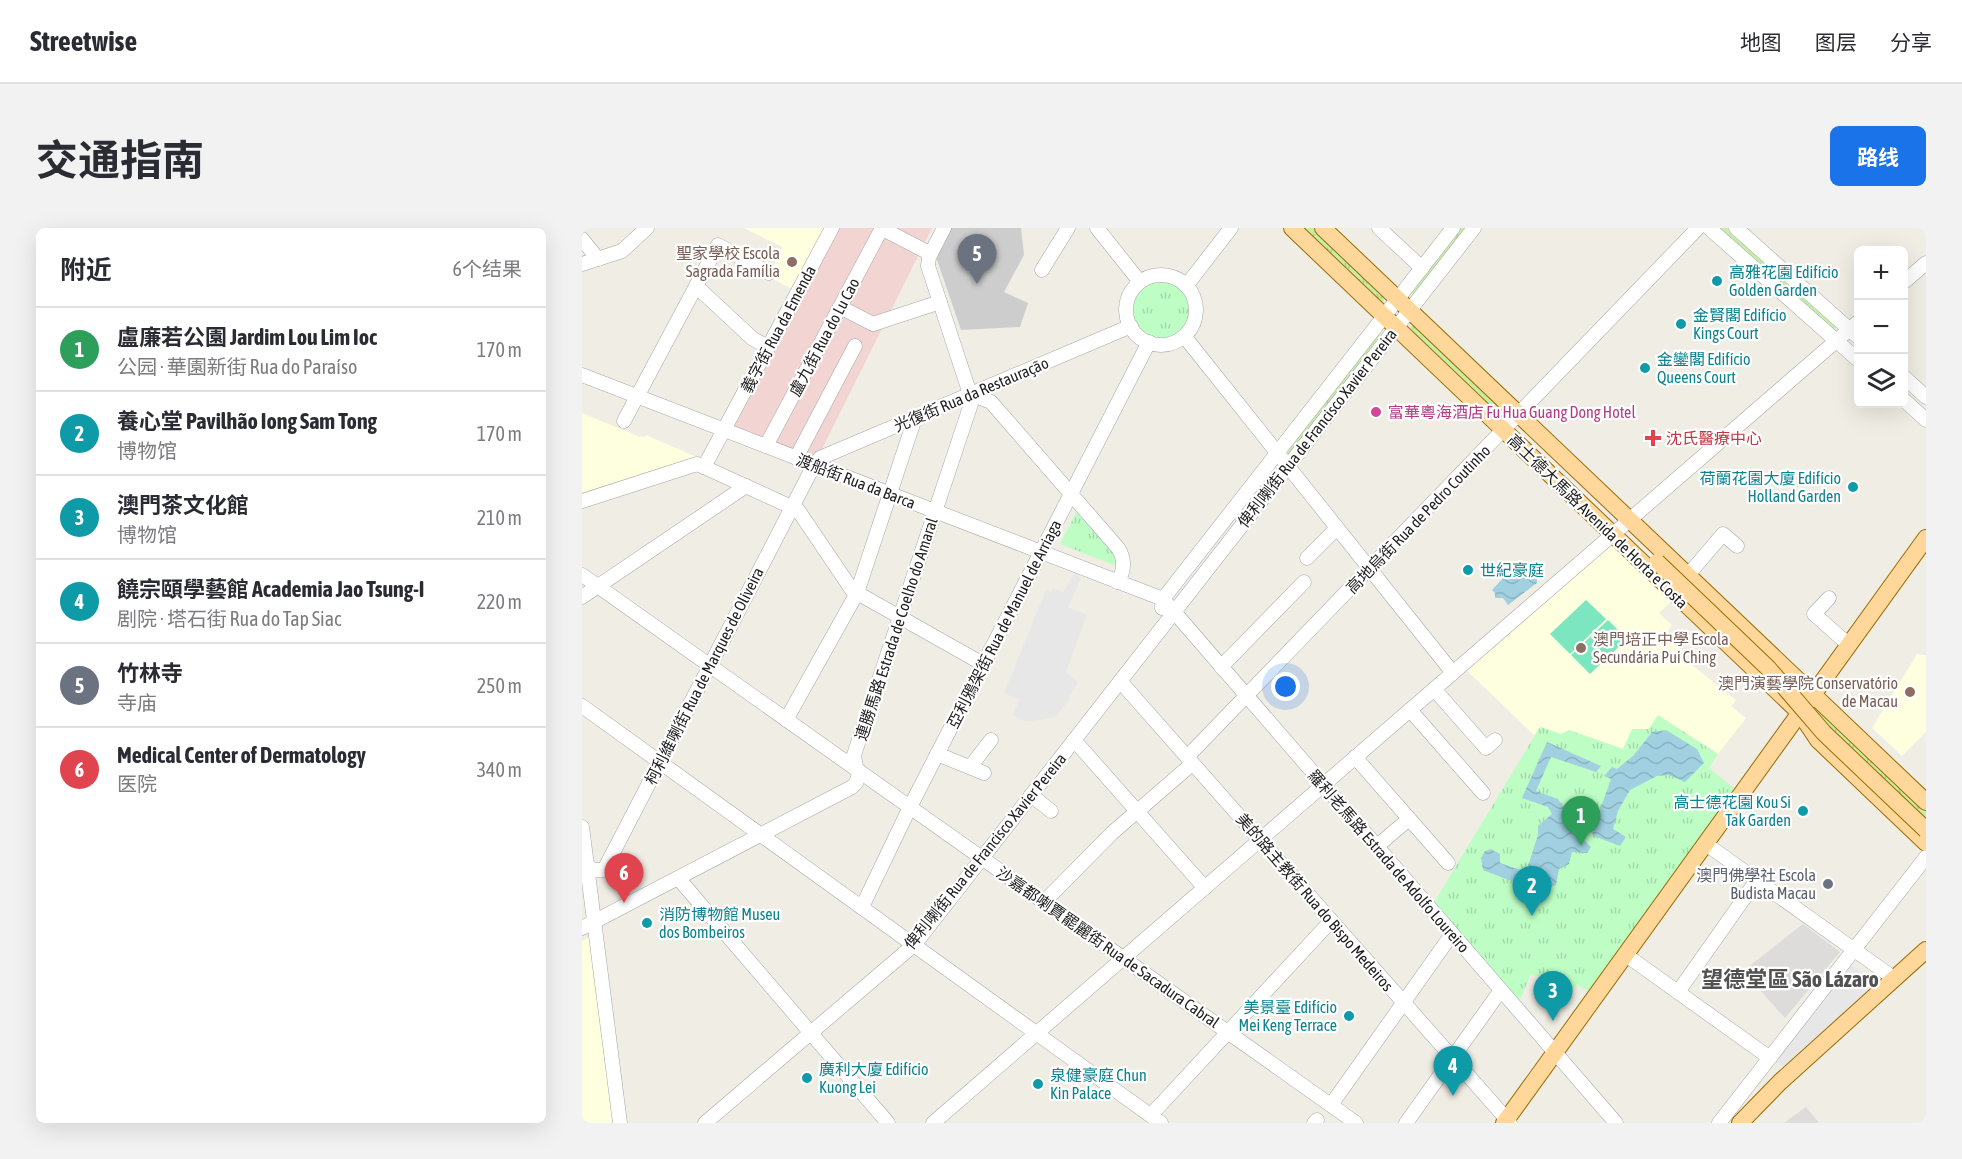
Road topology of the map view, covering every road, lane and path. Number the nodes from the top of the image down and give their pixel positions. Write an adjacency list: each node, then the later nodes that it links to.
1 (646, 228): 18 (street)
2 (832, 228): 39 (street, 義字街 Rua da Emenda)
3 (881, 228): 17 (street); 30 (street, 盧九街 Rua do Lu Cao)
4 (944, 228): 17 (street)
5 (1097, 228): 25 (street)
6 (1231, 228): 27 (street)
7 (1292, 228): 31 (main road, 高士德大馬路 Avenida de Horta e Costa)
8 (1323, 228): 29 (main road, 高士德大馬路 Avenida de Horta e Costa)
9 (1379, 228): 21 (street)
10 (1453, 228): 21 (street, 俾利喇街 Rua de Francisco Xavier Pereira)
11 (1474, 228): 29 (street, 俾利喇街 Rua de Francisco Xavier Pereira)
12 (1698, 228): 49 (street, 高地烏街 Rua de Pedro Coutinho)
13 (1709, 228): 36 (street)
14 (1736, 228): 33 (street)
15 (1063, 230): 22 (street)
16 (582, 239): 18 (street)
17 (931, 254): 28 (street, 連勝馬路 Estrada de Coelho do Amaral)
18 (598, 260): 20 (street)
19 (1926, 263): 24 (street)
20 (582, 264)
21 (1422, 268): 29 (street, 俾利喇街 Rua de Francisco Xavier Pereira)
22 (1042, 270)
23 (769, 273): 26 (street)
24 (1908, 279)
25 (1140, 282): 27 (street); 32 (street)
26 (696, 286): 39 (street); 45 (street)
27 (1186, 286): 35 (street)
28 (940, 302): 30 (street); 44 (street, 連勝馬路 Estrada de Coelho do Amaral)
29 (1403, 305): 31 (street, 俾利喇街 Rua de Francisco Xavier Pereira); 49 (main road, 高士德大馬路 Avenida de Horta e Costa)
30 (840, 307): 55 (street, 盧九街 Rua do Lu Cao)
31 (1389, 323): 54 (main road, 高士德大馬路 Avenida de Horta e Costa); 56 (street, 俾利喇街 Rua de Francisco Xavier Pereira); 59 (street, 俾利喇街 Rua de Francisco Xavier Pereira)
32 (1131, 326): 37 (street); 43 (street, 光復街 Rua da Restauração)
33 (1854, 327)
34 (1854, 330): 36 (street)
35 (1184, 336): 37 (street); 56 (street)
36 (1836, 341): 40 (street); 67 (street)
37 (1149, 342): 63 (street, 亞利鴉架街 Rua de Manuel de Arriaga)
38 (855, 346): 57 (street)
39 (768, 347): 53 (street, 義字街 Rua da Emenda)
40 (1854, 357)
41 (582, 375): 45 (street, 渡船街 Rua da Barca)
42 (1908, 381): 46 (street)
43 (989, 387): 44 (street, 光復街 Rua da Restauração); 47 (street)
44 (970, 394): 47 (street); 50 (street, 光復街 Rua da Restauração); 66 (street, 連勝馬路 Estrada de Coelho do Amaral)
45 (637, 396): 52 (street); 53 (street, 渡船街 Rua da Barca)
46 (1926, 397)
47 (991, 402): 63 (street)
48 (1908, 404): 51 (street)
49 (1519, 414): 54 (street, 高地烏街 Rua de Pedro Coutinho); 67 (main road, 高士德大馬路 Avenida de Horta e Costa)
50 (915, 418): 58 (street, 光復街 Rua da Restauração); 62 (street)
51 (1926, 420)
52 (624, 421)
53 (724, 430): 55 (street, 渡船街 Rua da Barca); 60 (street, 義字街 Rua da Emenda)
54 (1503, 431): 69 (main road, 高士德大馬路 Avenida de Horta e Costa); 74 (street, 高地烏街 Rua de Pedro Coutinho)
55 (766, 446): 57 (street, 渡船街 Rua da Barca)
56 (1277, 453): 59 (street); 83 (street, 俾利喇街 Rua de Francisco Xavier Pereira)
57 (796, 458): 58 (street, 渡船街 Rua da Barca)
58 (814, 465): 62 (street, 渡船街 Rua da Barca); 65 (street, 柯利維喇街 Rua de Marques de Oliveira)
59 (1288, 466): 68 (street); 84 (street, 俾利喇街 Rua de Francisco Xavier Pereira)
60 (704, 467): 61 (street); 64 (street)
61 (746, 486): 65 (street); 79 (street)
62 (889, 494): 66 (street, 渡船街 Rua da Barca); 80 (street)
63 (1071, 495): 72 (street, 亞利鴉架街 Rua de Manuel de Arriaga); 77 (street)
64 (582, 501)
65 (792, 508): 80 (street); 89 (street, 柯利維喇街 Rua de Marques de Oliveira)
66 (935, 512): 72 (street, 渡船街 Rua da Barca); 85 (street, 連勝馬路 Estrada de Coelho do Amaral)
67 (1630, 520): 69 (street); 76 (main road, 高士德大馬路 Avenida de Horta e Costa)
68 (1337, 528): 73 (street); 74 (street)
69 (1612, 535): 91 (street); 98 (main road, 高士德大馬路 Avenida de Horta e Costa); 120 (main road, bridge)
70 (1926, 538): 87 (main road)
71 (1737, 546): 76 (street)
72 (1041, 552): 77 (street, 渡船街 Rua da Barca); 88 (street, 亞利鴉架街 Rua de Manuel de Arriaga)
73 (1307, 558)
74 (1369, 569): 91 (street); 95 (street, 高地烏街 Rua de Pedro Coutinho)
75 (582, 575): 79 (street, 沙嘉都喇賈罷麗街 Rua de Sacadura Cabral)
76 (1688, 575): 94 (main road, 高士德大馬路 Avenida de Horta e Costa)
77 (1117, 582): 83 (street, 渡船街 Rua da Barca)
78 (1304, 582): 90 (street)
79 (598, 586): 81 (street); 89 (street, 沙嘉都喇賈罷麗街 Rua de Sacadura Cabral)
80 (856, 593): 85 (street); 99 (street)
81 (582, 597)
82 (1829, 598): 87 (street)
83 (1163, 599): 84 (street, 羅利老馬路 Estrada de Adolfo Loureiro); 86 (street)
84 (1173, 612): 86 (street, 俾利喇街 Rua de Francisco Xavier Pereira); 90 (street, 羅利老馬路 Estrada de Adolfo Loureiro)
85 (900, 617): 88 (street); 108 (street, 連勝馬路 Estrada de Coelho do Amaral)
86 (1161, 628): 92 (street, 俾利喇街 Rua de Francisco Xavier Pereira)
87 (1849, 645): 94 (main road)
88 (983, 664): 103 (street, 亞利鴉架街 Rua de Manuel de Arriaga)
89 (710, 666): 99 (street, 沙嘉都喇賈罷麗街 Rua de Sacadura Cabral); 106 (street, 柯利維喇街 Rua de Marques de Oliveira)
90 (1221, 667): 95 (street, 羅利老馬路 Estrada de Adolfo Loureiro)
91 (1453, 673): 93 (street)
92 (1120, 681): 101 (street, 俾利喇街 Rua de Francisco Xavier Pereira); 105 (street, 美的路主教街 Rua do Bispo Medeiros)
93 (1434, 689): 97 (street); 102 (street)
94 (1813, 695): 98 (main road); 113 (main road, 高士德大馬路 Avenida de Horta e Costa); 117 (main road)
95 (1246, 696): 105 (street, 高地烏街 Rua de Pedro Coutinho); 110 (street, 羅利老馬路 Estrada de Adolfo Loureiro)
96 (582, 706): 106 (street)
97 (1410, 710): 104 (street); 111 (street)
98 (1800, 714): 123 (main road, 高士德大馬路 Avenida de Horta e Costa); 124 (main road)
99 (786, 720): 108 (street, 沙嘉都喇賈罷麗街 Rua de Sacadura Cabral)
100 (991, 740): 107 (street)
101 (1074, 740): 112 (street, 俾利喇街 Rua de Francisco Xavier Pereira); 116 (street)
102 (1495, 740)
103 (937, 754): 107 (street); 114 (street, 亞利鴉架街 Rua de Manuel de Arriaga)
104 (1355, 757): 110 (street); 118 (street)
105 (1190, 760): 116 (street, 高地烏街 Rua de Pedro Coutinho); 122 (street, 美的路主教街 Rua do Bispo Medeiros)
106 (660, 762): 121 (street); 129 (street, 柯利維喇街 Rua de Marques de Oliveira)
107 (970, 767): 109 (street)
108 (860, 771): 114 (street, 沙嘉都喇賈罷麗街 Rua de Sacadura Cabral); 121 (street)
109 (984, 773)
110 (1323, 785): 122 (street); 125 (street, 羅利老馬路 Estrada de Adolfo Loureiro)
111 (1483, 794)
112 (1030, 795): 115 (street); 127 (street, 俾利喇街 Rua de Francisco Xavier Pereira)
113 (1926, 802)
114 (909, 807): 127 (street, 沙嘉都喇賈罷麗街 Rua de Sacadura Cabral); 134 (street, 亞利鴉架街 Rua de Manuel de Arriaga)
115 (1051, 811)
116 (1138, 811): 132 (street); 133 (street, 高地烏街 Rua de Pedro Coutinho)
117 (1926, 817)
118 (1409, 819): 125 (street); 128 (street)
119 (582, 828): 129 (street)
120 (1926, 830)
121 (761, 834): 130 (street); 134 (street)
122 (1260, 840): 132 (street); 136 (street, 美的路主教街 Rua do Bispo Medeiros)
123 (1926, 843)
124 (1706, 844): 131 (street); 141 (main road)
125 (1377, 846): 138 (street, 羅利老馬路 Estrada de Adolfo Loureiro)
126 (1926, 856): 140 (street)
127 (982, 858): 133 (street, 沙嘉都喇賈罷麗街 Rua de Sacadura Cabral); 139 (street, 俾利喇街 Rua de Francisco Xavier Pereira)
128 (1448, 863)
129 (587, 864): 135 (street)
130 (678, 878): 135 (street); 149 (street)
131 (1757, 880): 140 (street); 146 (street)
132 (1205, 888): 142 (street)
133 (1044, 902): 142 (street, 沙嘉都喇賈罷麗街 Rua de Sacadura Cabral)
134 (862, 907): 139 (street)
135 (594, 921): 137 (street); 158 (street)
136 (1331, 921): 147 (street, 美的路主教街 Rua do Bispo Medeiros); 148 (street)
137 (582, 928)
138 (1452, 934): 145 (street, 羅利老馬路 Estrada de Adolfo Loureiro); 147 (street)
139 (914, 945): 149 (street, 俾利喇街 Rua de Francisco Xavier Pereira); 150 (street)
140 (1854, 950): 144 (street); 153 (street)
141 (1626, 955): 146 (street); 151 (main road)
142 (1123, 958): 148 (street, 沙嘉都喇賈罷麗街 Rua de Sacadura Cabral); 150 (street)
143 (1923, 959): 144 (main road)
144 (1895, 979): 167 (main road)
145 (1501, 990): 151 (street, 羅利老馬路 Estrada de Adolfo Loureiro); 152 (street)
146 (1678, 992): 153 (street)
147 (1403, 1002): 152 (street, 美的路主教街 Rua do Bispo Medeiros); 154 (street)
148 (1227, 1032): 154 (street, 沙嘉都喇賈罷麗街 Rua de Sacadura Cabral); 156 (street)
149 (811, 1033): 155 (street, 俾利喇街 Rua de Francisco Xavier Pereira); 161 (street)
150 (1037, 1033): 156 (street); 162 (street)
151 (1556, 1053): 157 (main road); 165 (street, 羅利老馬路 Estrada de Adolfo Loureiro)
152 (1452, 1058): 157 (street, 美的路主教街 Rua do Bispo Medeiros); 164 (street)
153 (1770, 1058): 166 (street)
154 (1331, 1105): 163 (street, 沙嘉都喇賈罷麗街 Rua de Sacadura Cabral)
155 (719, 1111): 159 (street, 俾利喇街 Rua de Francisco Xavier Pereira); 160 (street)
156 (1156, 1119)
157 (1507, 1122)
158 (620, 1123)
159 (705, 1123)
160 (729, 1123)
161 (888, 1123)
162 (933, 1123)
163 (1356, 1123)
164 (1406, 1123)
165 (1616, 1123)
166 (1719, 1123)
167 (1740, 1123)

